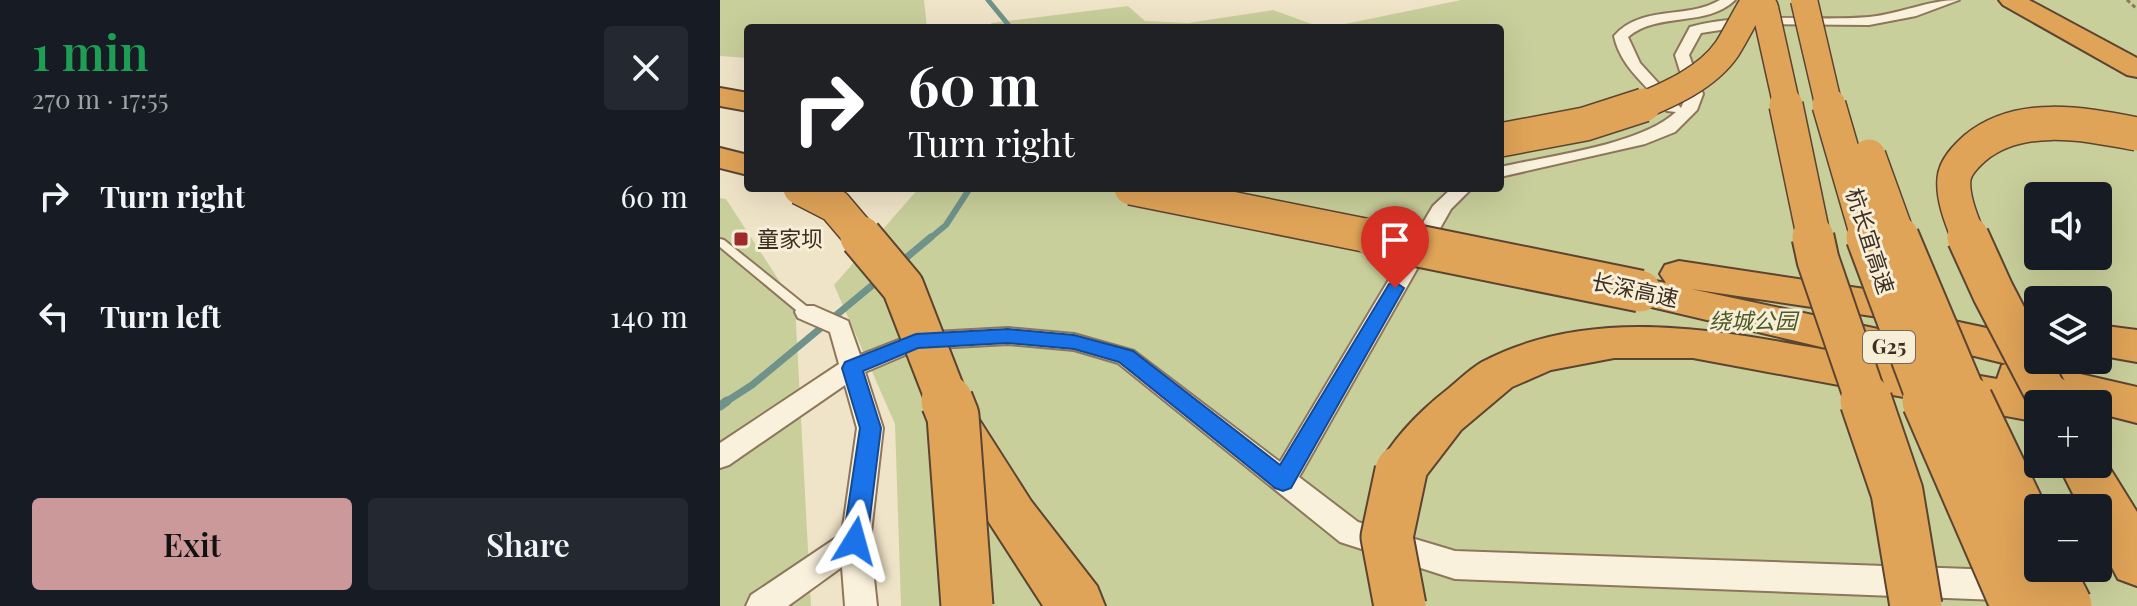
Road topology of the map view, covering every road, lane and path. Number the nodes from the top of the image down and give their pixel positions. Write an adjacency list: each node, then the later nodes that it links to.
1 (1729, 0): 18 (street)
2 (1756, 0): 20 (highway, bridge); 56 (highway, bridge)
3 (1804, 0): 57 (highway, 杭长宜高速, bridge)
4 (1824, 0): 47 (highway, 杭长宜高速, bridge)
5 (1953, 0): 18 (street)
6 (2011, 0): 9 (highway)
7 (2127, 0): 8 (path)
8 (2137, 9)
9 (2071, 34): 10 (highway); 11 (highway)
10 (2137, 61)
11 (2137, 69)
12 (720, 87): 13 (highway)
13 (744, 90)
14 (720, 97): 15 (highway)
15 (744, 101)
16 (720, 114): 17 (highway)
17 (744, 117)
18 (1676, 121): 23 (street)
19 (2137, 134): 38 (highway, bridge)
20 (1504, 139)
21 (720, 158): 22 (highway)
22 (744, 164)
23 (1504, 171)
24 (808, 192): 41 (highway, bridge)
25 (1155, 192): 29 (highway, 长深高速 / G25, bridge)
26 (1266, 192): 29 (highway, 长深高速 / G25)
27 (1459, 192): 46 (street)
28 (720, 242): 30 (lane)
29 (1654, 277): 31 (highway); 34 (highway, 长深高速 / G25); 40 (highway, 长深高速 / G25)
30 (806, 312): 35 (street)
31 (2024, 327)
32 (2112, 342): 33 (highway)
33 (2137, 346)
34 (2024, 352)
35 (852, 368): 44 (street); 46 (street); 48 (street)
36 (2112, 372): 37 (highway)
37 (2137, 378)
38 (2044, 390)
39 (2024, 402): 55 (highway, bridge)
40 (2137, 405)
41 (953, 416): 53 (highway, bridge); 54 (highway)
42 (2112, 418): 43 (highway)
43 (2137, 422)
44 (720, 457)
45 (2090, 478): 49 (highway)
46 (1283, 481): 59 (street)
47 (2024, 520)
48 (855, 541): 51 (street); 52 (street)
49 (2137, 561)
50 (2054, 582): 58 (highway, bridge)
51 (762, 606)
52 (861, 606)
53 (967, 606)
54 (1077, 606)
55 (1400, 606)
56 (1916, 606)
57 (2017, 606)
58 (2066, 606)
59 (2072, 606)

